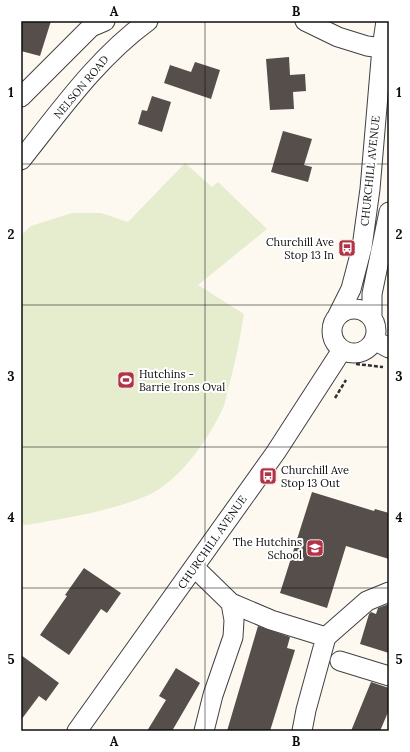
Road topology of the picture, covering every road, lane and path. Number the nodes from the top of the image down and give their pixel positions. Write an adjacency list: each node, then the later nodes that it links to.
1 (105, 21): 6 (street)
2 (148, 21): 8 (street, NELSON ROAD)
3 (305, 21): 5 (street)
4 (386, 21): 5 (street, CHURCHILL AVENUE)
5 (385, 48): 7 (street, CHURCHILL AVENUE)
6 (21, 97)
7 (382, 134): 11 (street, CHURCHILL AVENUE)
8 (21, 160)
9 (389, 212): 10 (street, CHURCHILL AVENUE)
10 (386, 235): 12 (street, CHURCHILL AVENUE)
11 (337, 317): 12 (street); 14 (street)
12 (372, 318): 13 (street)
13 (382, 344): 14 (street)
14 (340, 353): 15 (path); 16 (street, CHURCHILL AVENUE)
15 (389, 368)
16 (194, 567): 18 (street); 22 (street, CHURCHILL AVENUE)
17 (389, 592): 19 (street)
18 (230, 603): 19 (street); 23 (street)
19 (326, 637): 24 (street)
20 (340, 660): 21 (street)
21 (389, 676)
22 (77, 731)
23 (204, 731)
24 (302, 731)

